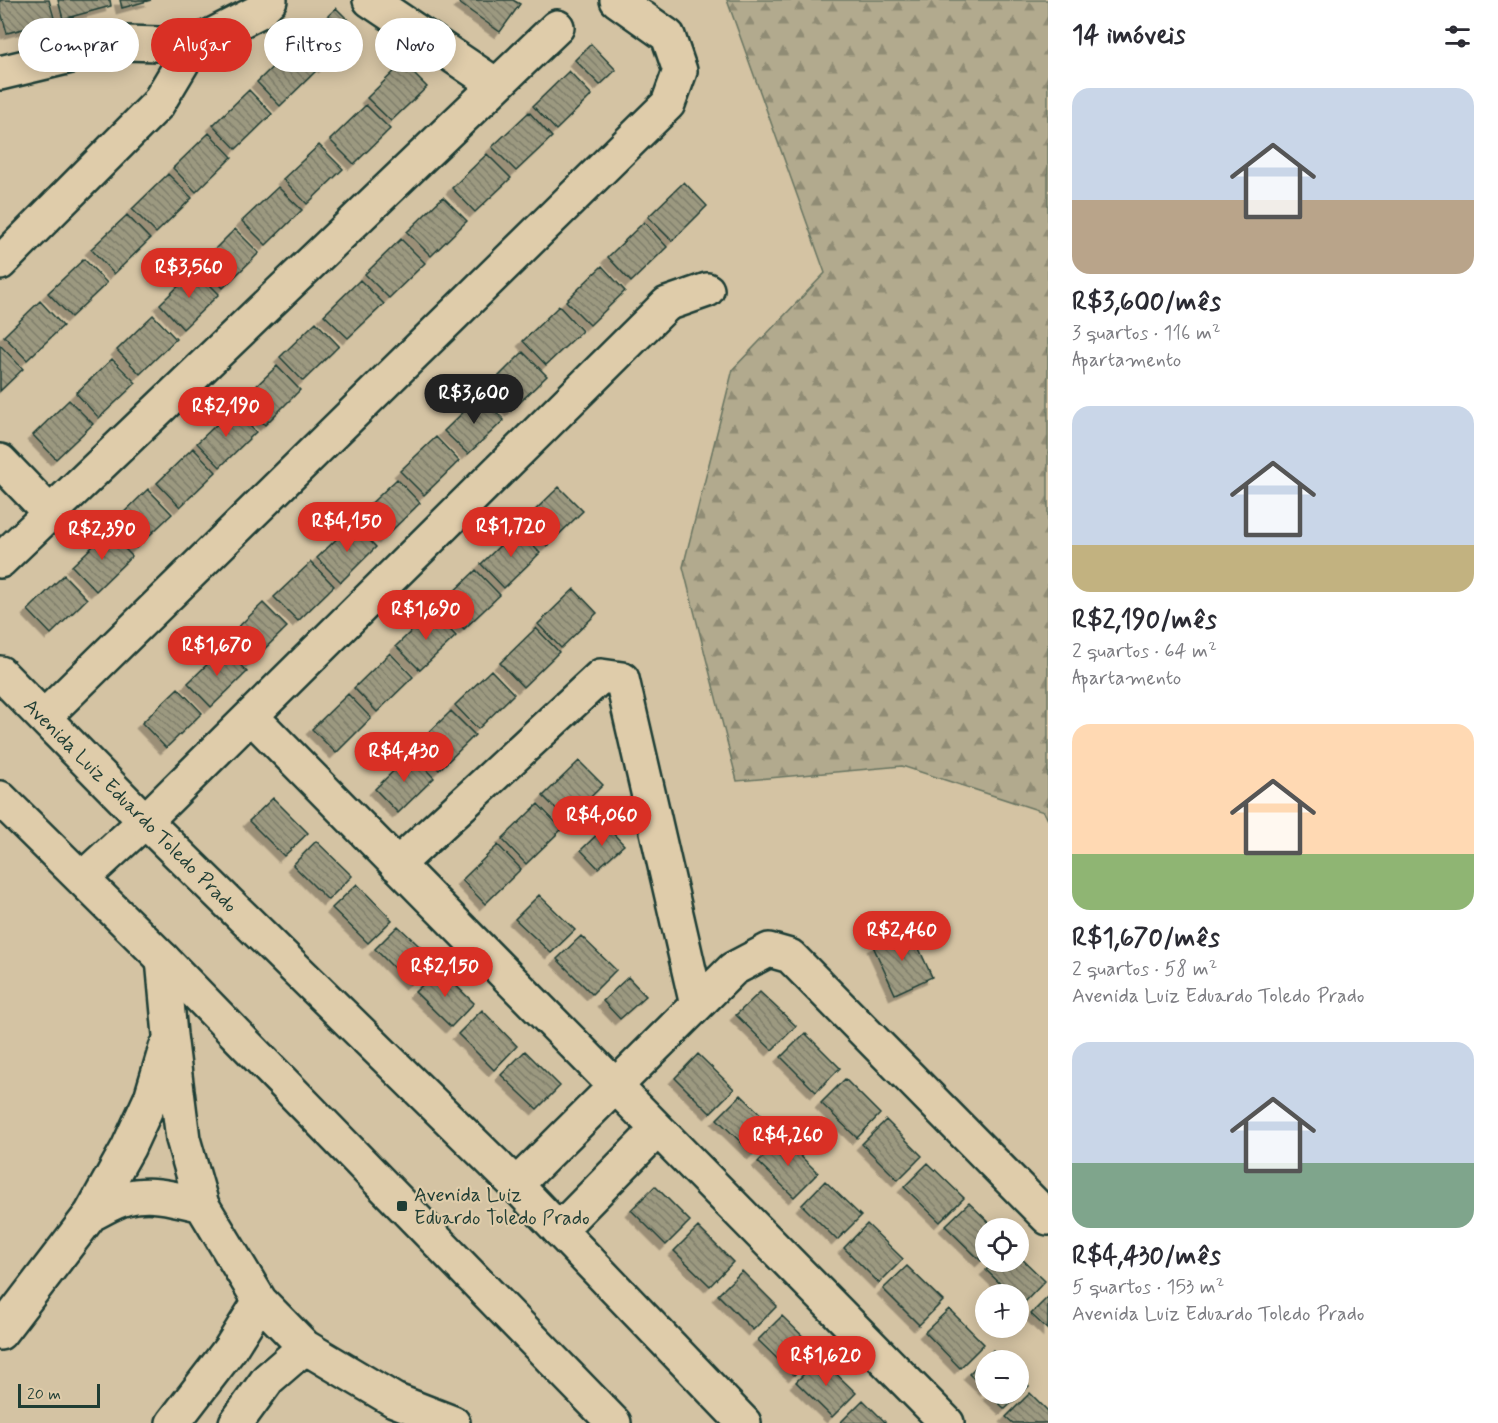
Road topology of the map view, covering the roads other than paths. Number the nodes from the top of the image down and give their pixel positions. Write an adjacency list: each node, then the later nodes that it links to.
1 (270, 0): 4 (street)
2 (370, 0): 9 (street)
3 (617, 0): 17 (street)
4 (246, 18)
5 (556, 27): 9 (street)
6 (151, 44): 8 (street)
7 (177, 72): 10 (street)
8 (0, 73)
9 (496, 85): 13 (street)
10 (0, 263)
11 (707, 290): 16 (street)
12 (0, 461): 13 (street)
13 (50, 513): 14 (street)
14 (0, 561)
15 (0, 673): 17 (street, Avenida Luiz Eduardo Toledo Prado)
16 (251, 716): 19 (street); 20 (street)
17 (44, 717): 19 (street, Avenida Luiz Eduardo Toledo Prado)
18 (0, 798): 21 (street)
19 (145, 821): 21 (street); 27 (street, Avenida Luiz Eduardo Toledo Prado)
20 (397, 864): 23 (street); 25 (street)
21 (83, 878): 22 (street)
22 (163, 959): 24 (street); 40 (street)
23 (697, 1005): 25 (street); 30 (street)
24 (170, 1035): 28 (street); 29 (street)
25 (615, 1086): 26 (street); 27 (street)
26 (657, 1130): 31 (street); 42 (street)
27 (516, 1185): 31 (street, Avenida Luiz Eduardo Toledo Prado)
28 (202, 1205): 29 (street); 32 (street)
29 (91, 1215): 33 (street)
30 (1048, 1218)
31 (559, 1230): 41 (street, Avenida Luiz Eduardo Toledo Prado)
32 (260, 1301): 34 (street); 35 (street)
33 (0, 1333)
34 (305, 1347): 36 (street); 39 (street)
35 (230, 1349): 36 (street); 37 (street)
36 (268, 1379): 38 (street)
37 (173, 1423)
38 (236, 1423)
39 (453, 1423)
40 (614, 1423)
41 (744, 1423)
42 (947, 1423)

